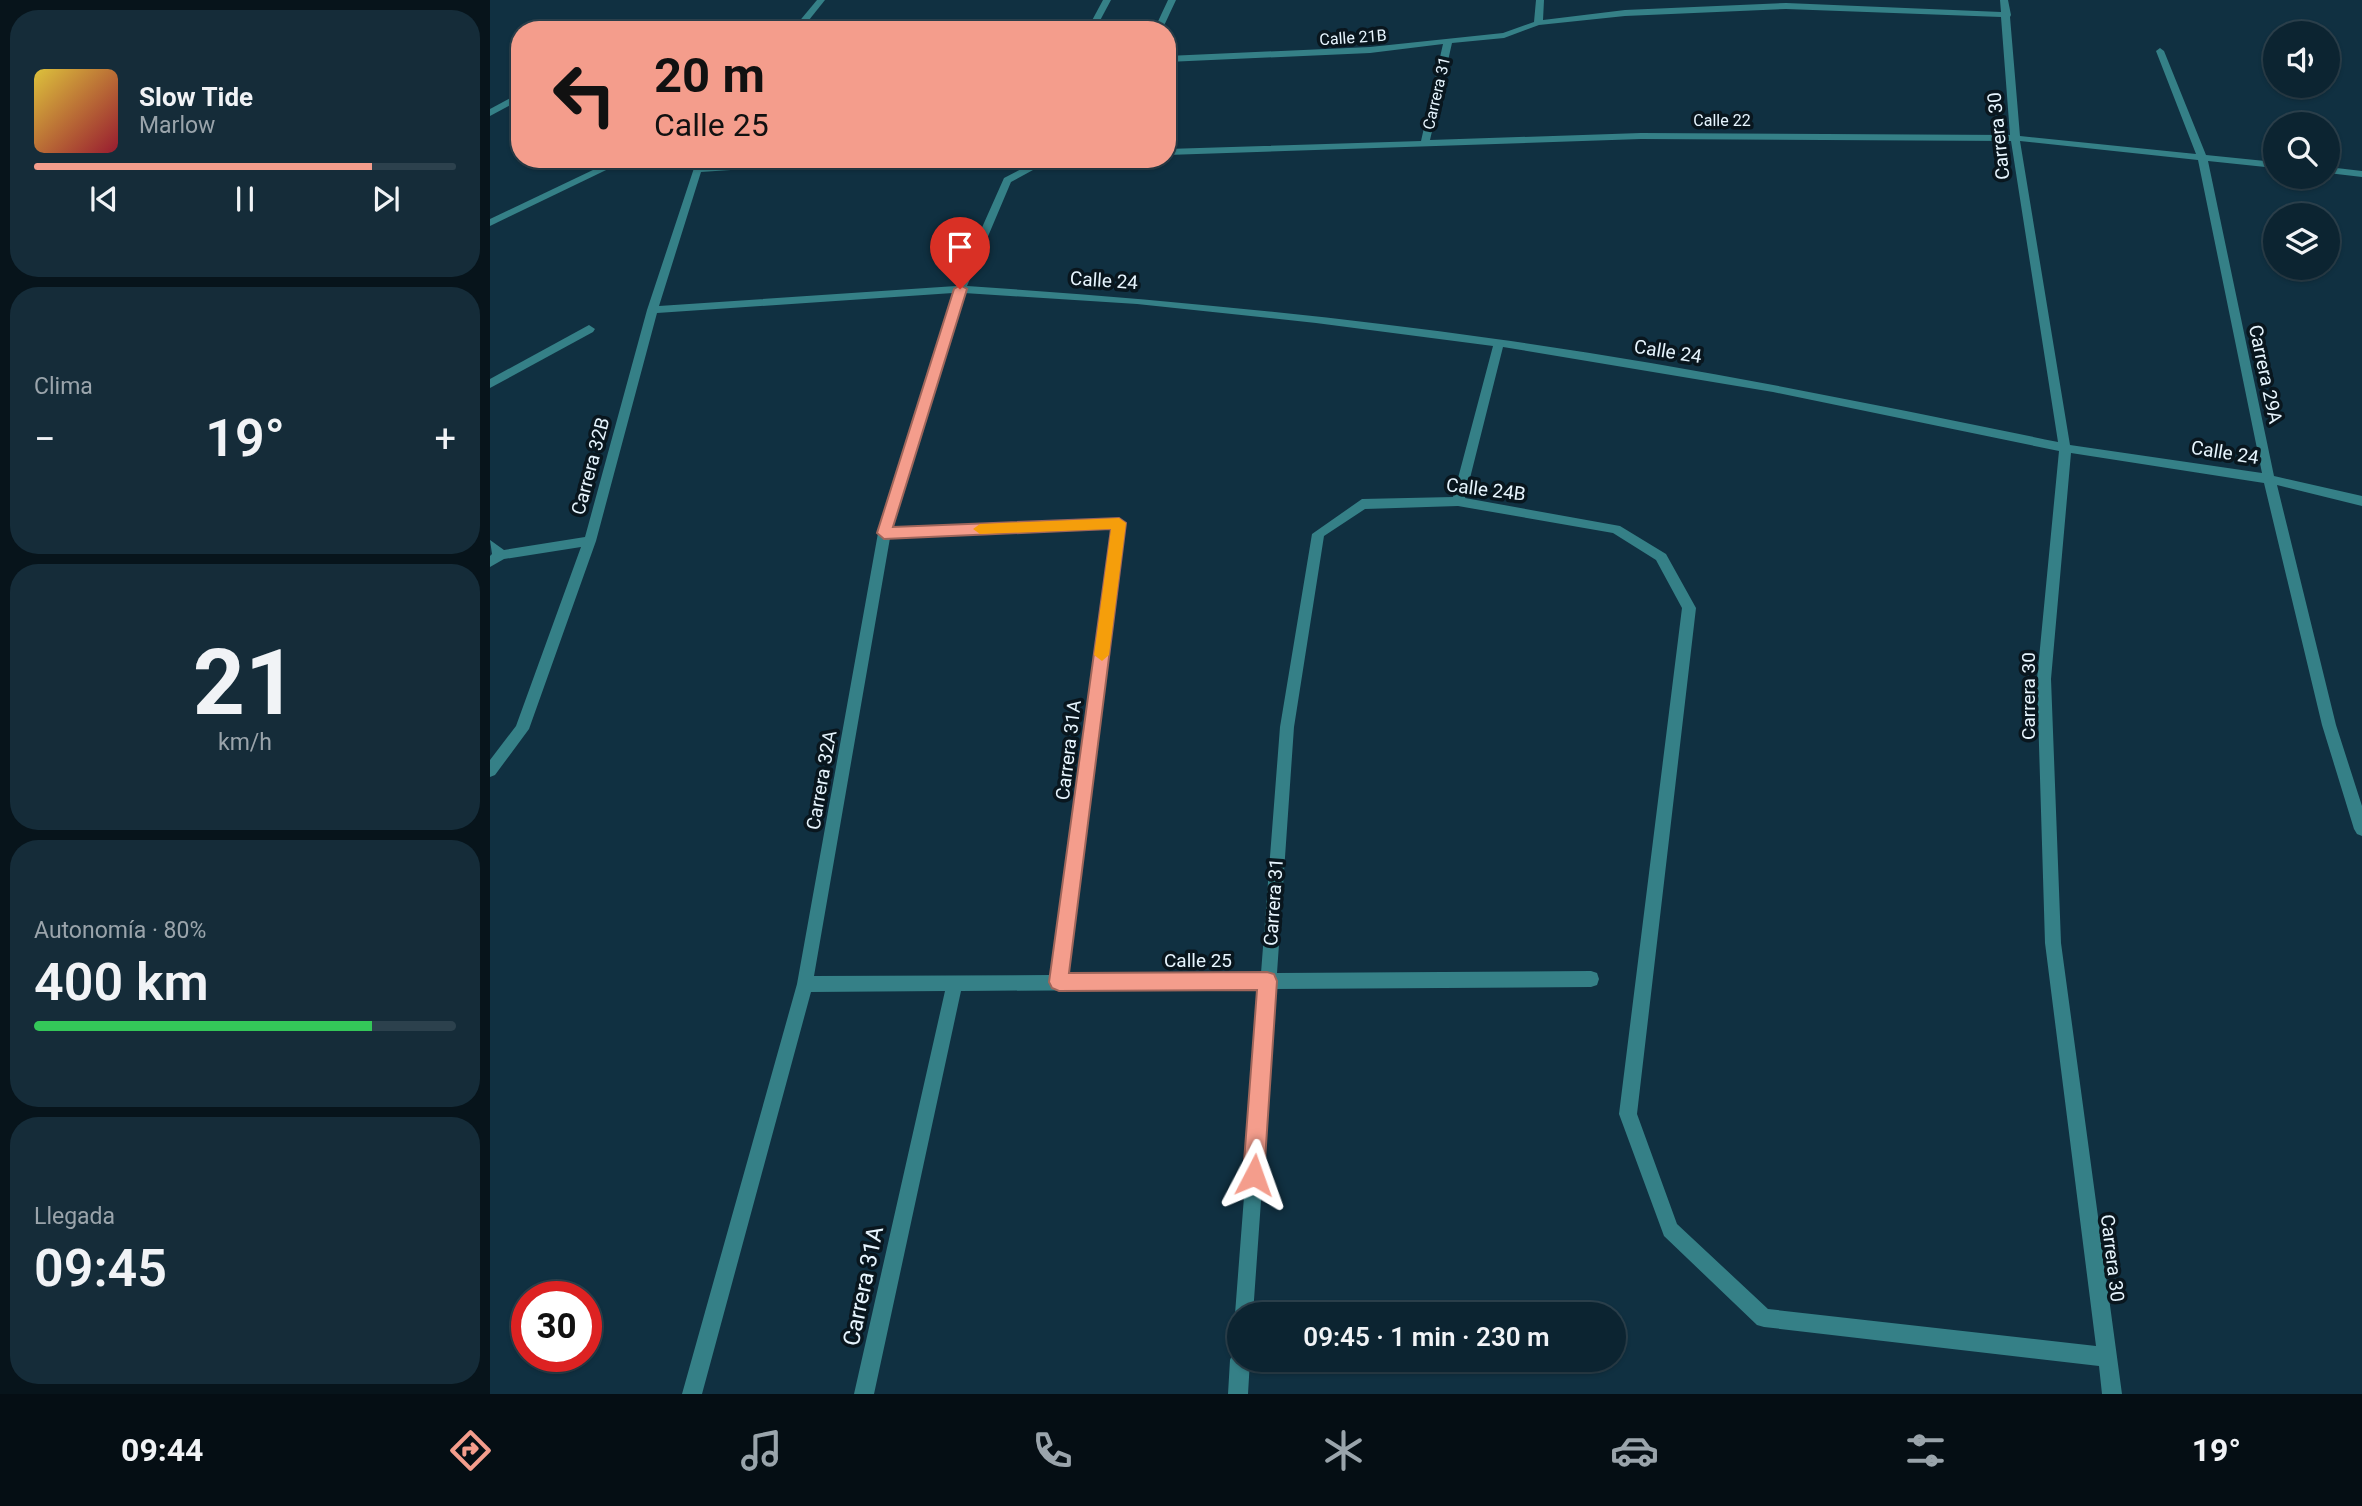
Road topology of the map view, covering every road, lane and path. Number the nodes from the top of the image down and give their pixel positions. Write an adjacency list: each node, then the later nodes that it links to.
1 (821, 0): 6 (street)
2 (1107, 0): 7 (street)
3 (1172, 0): 8 (street)
4 (1540, 0): 9 (street)
5 (2006, 7): 9 (street, Calle 21B); 15 (street, Carrera 30)
6 (804, 21)
7 (1096, 21)
8 (1162, 21)
9 (1538, 23): 10 (street, Calle 21B)
10 (1448, 43): 12 (street, Calle 21B); 16 (street, Carrera 31)
11 (2160, 51): 18 (street, Carrera 29A)
12 (1176, 59)
13 (511, 101): 14 (street)
14 (490, 113)
15 (2015, 138): 16 (street, Calle 22); 18 (street, Calle 22); 31 (street, Carrera 30)
16 (1425, 144): 17 (street, Calle 22)
17 (1176, 152)
18 (2203, 159): 19 (street, Calle 22); 32 (street, Carrera 29A)
19 (2263, 164)
20 (605, 168): 25 (street)
21 (698, 168): 27 (street, Carrera 32B)
22 (1034, 168): 26 (street, Carrera 32A)
23 (2340, 171): 24 (street)
24 (2362, 174)
25 (490, 223)
26 (960, 289): 27 (street, Calle 24); 29 (street, Calle 24); 35 (street, Carrera 32A)
27 (652, 310): 37 (street, Carrera 32B)
28 (589, 330): 30 (street)
29 (1499, 343): 31 (street, Calle 24); 33 (street)
30 (490, 384)
31 (2066, 447): 32 (street, Calle 24); 48 (street, Carrera 30)
32 (2269, 479): 34 (street, Calle 24); 41 (street, Carrera 29A)
33 (1458, 501): 36 (street, Calle 24B); 48 (street, Calle 24B)
34 (2362, 501)
35 (884, 533): 44 (street, Carrera 31A); 46 (street, Carrera 32A)
36 (1318, 534): 43 (street, Carrera 31)
37 (590, 541): 39 (street); 40 (street, Carrera 32B)
38 (490, 545): 39 (street)
39 (496, 558)
40 (490, 771)
41 (2362, 829)
42 (1591, 979): 43 (street, Calle 25)
43 (1267, 981): 44 (street, Calle 25); 47 (street, Carrera 31)
44 (1059, 982): 45 (street, Calle 25)
45 (955, 983): 46 (street, Calle 25); 51 (street, Carrera 31A)
46 (805, 984): 50 (street, Carrera 32A)
47 (1245, 1302)
48 (2106, 1357): 53 (street, Carrera 30)
49 (1239, 1372): 52 (street)
50 (692, 1394)
51 (864, 1394)
52 (1238, 1394)
53 (2112, 1394)

